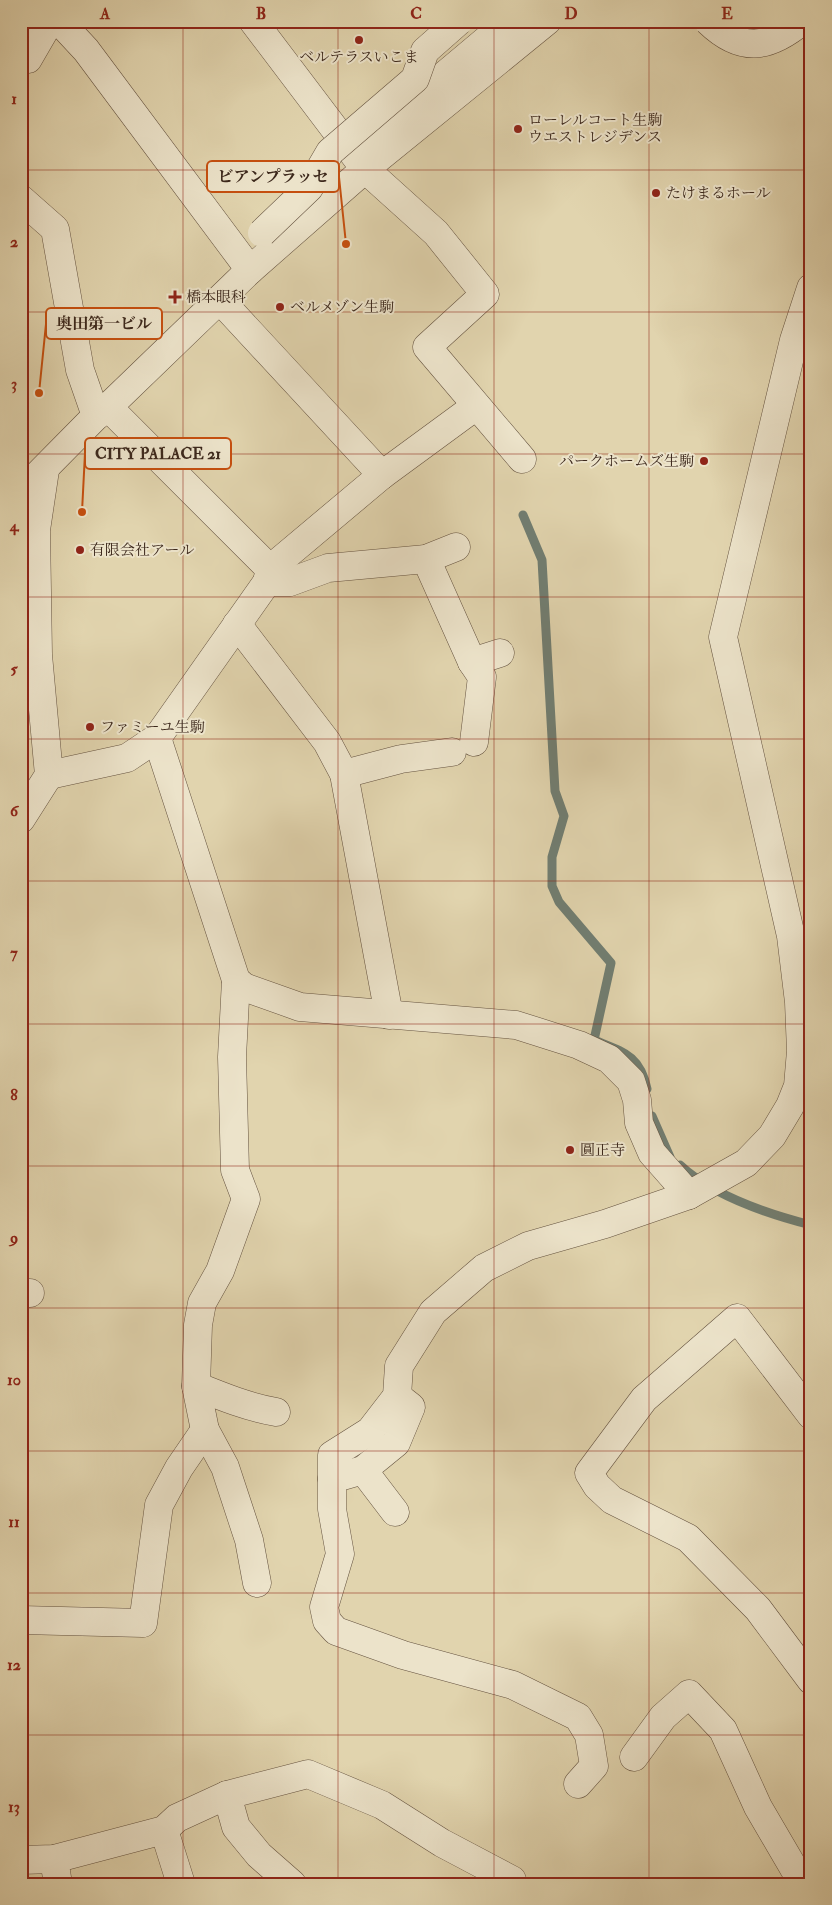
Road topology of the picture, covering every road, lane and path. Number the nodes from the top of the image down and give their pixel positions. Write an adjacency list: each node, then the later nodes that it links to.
1 (50, 21): 11 (street)
2 (59, 21): 15 (street)
3 (253, 21): 12 (street)
4 (459, 21): 14 (street, bridge)
5 (509, 21): 12 (street)
6 (547, 21): 12 (street)
7 (708, 21): 9 (street, bridge)
8 (790, 21): 10 (street)
9 (802, 21)
10 (811, 36)
11 (21, 54)
12 (365, 169): 15 (street); 18 (street)
13 (21, 199): 19 (street)
14 (262, 233)
15 (250, 270): 17 (street)
16 (811, 288): 34 (street)
17 (220, 300): 19 (street); 22 (street)
18 (476, 406): 20 (street); 22 (street)
19 (102, 412): 21 (street); 26 (street)
20 (522, 458)
21 (45, 470): 23 (street); 31 (street)
22 (382, 474): 26 (street)
23 (21, 492)
24 (456, 547): 25 (street)
25 (426, 559): 26 (street); 29 (street)
26 (268, 576): 27 (street)
27 (237, 624): 30 (street); 32 (street)
28 (500, 653): 29 (street)
29 (472, 662): 32 (street)
30 (157, 738): 31 (street); 35 (street)
31 (48, 774): 33 (street)
32 (344, 774): 37 (street)
33 (21, 819)
34 (801, 934): 36 (street)
35 (236, 980): 37 (street); 39 (street)
36 (805, 1007): 38 (street)
37 (389, 1015): 38 (street)
38 (689, 1195): 40 (street)
39 (196, 1386): 41 (street); 43 (street)
40 (397, 1396): 44 (street); 45 (street)
41 (276, 1412)
42 (811, 1415): 49 (street)
43 (205, 1430): 47 (street); 48 (street)
44 (363, 1470): 45 (street); 46 (street)
45 (332, 1479): 51 (street)
46 (395, 1512)
47 (257, 1583)
48 (21, 1620)
49 (811, 1680)
50 (634, 1757): 59 (street)
51 (578, 1784)
52 (228, 1795): 53 (street); 56 (street); 58 (street)
53 (164, 1830): 55 (street); 57 (street)
54 (21, 1860): 55 (street)
55 (56, 1872)
56 (517, 1880)
57 (181, 1884)
58 (292, 1884)
59 (803, 1884)

